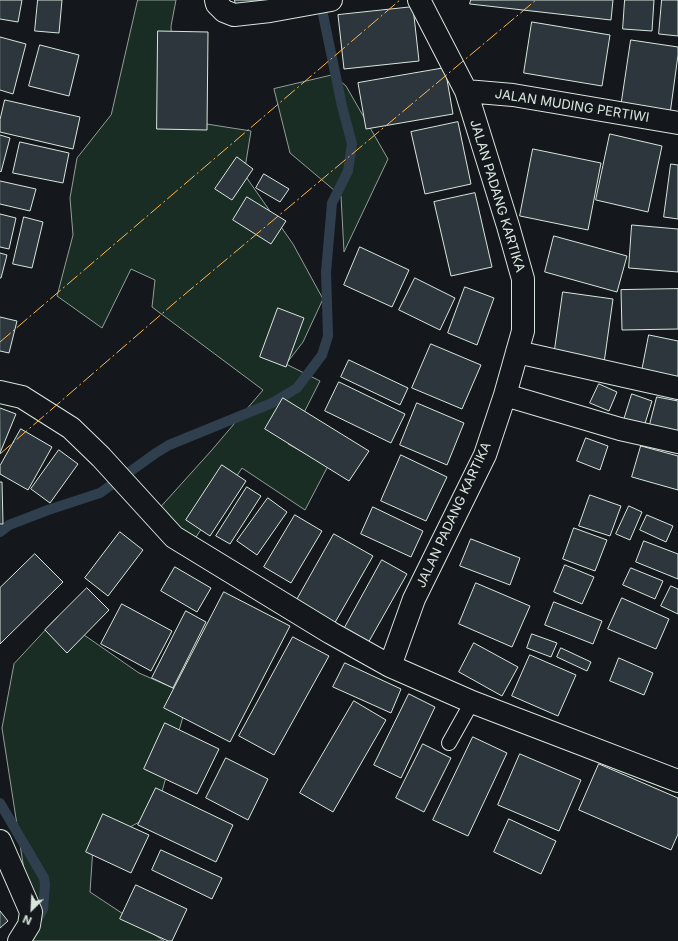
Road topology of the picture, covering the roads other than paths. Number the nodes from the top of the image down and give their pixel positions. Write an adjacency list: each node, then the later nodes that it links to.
1 (216, 0): 2 (street)
2 (331, 0)
3 (419, 0): 4 (street, JALAN PADANG KARTIKA)
4 (466, 91): 5 (street, JALAN MUDING PERTIWI); 6 (street, JALAN PADANG KARTIKA)
5 (678, 123)
6 (518, 352): 7 (street); 9 (street, JALAN PADANG KARTIKA)
7 (678, 388)
8 (0, 392): 11 (street)
9 (505, 395): 10 (street); 11 (street, JALAN PADANG KARTIKA)
10 (678, 442)
11 (390, 666): 12 (street)
12 (472, 702): 13 (lane); 14 (street)
13 (449, 743)
14 (678, 781)
15 (0, 841): 16 (street)
16 (19, 941)

